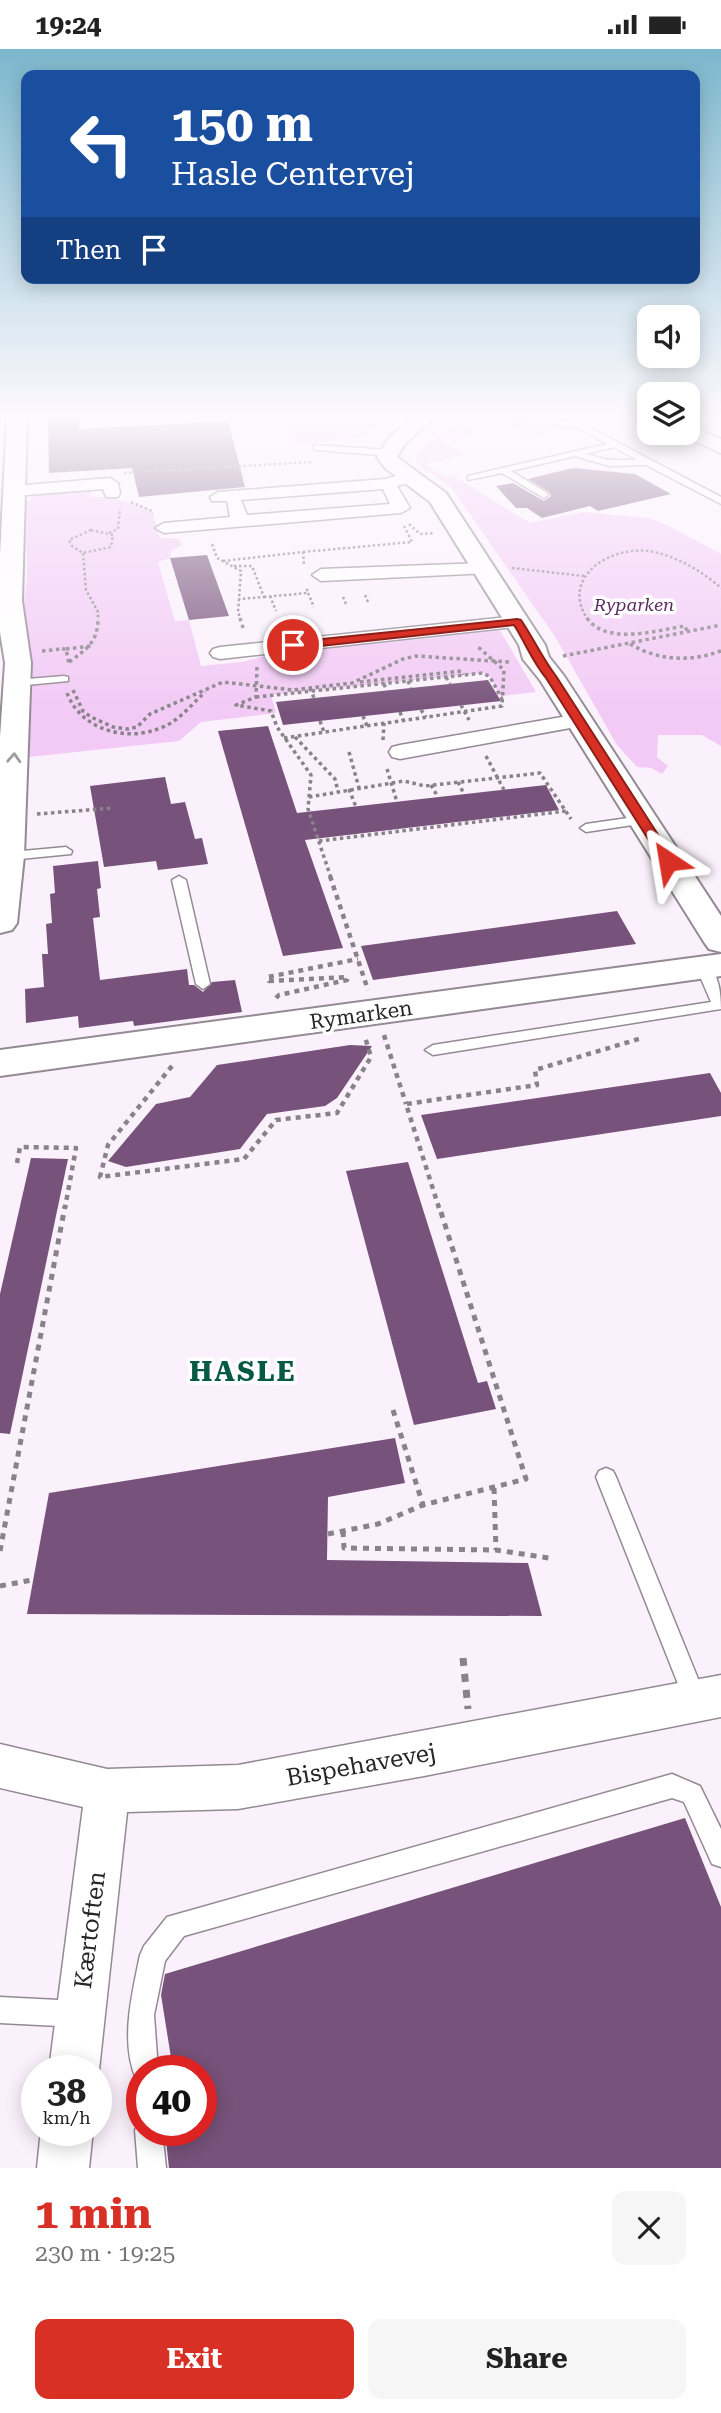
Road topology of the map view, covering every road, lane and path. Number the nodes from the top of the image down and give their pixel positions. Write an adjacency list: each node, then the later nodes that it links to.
1 (13, 517): 43 (street)
2 (119, 517): 10 (path)
3 (155, 517): 9 (path)
4 (237, 517): 8 (street)
5 (291, 517): 8 (street)
6 (450, 517): 16 (street)
7 (401, 520): 12 (path)
8 (240, 521): 9 (street)
9 (159, 524)
10 (109, 533): 13 (path); 13 (path)
11 (210, 544): 14 (path)
12 (303, 552): 14 (path); 18 (path)
13 (83, 554): 31 (path)
14 (223, 561): 15 (path)
15 (233, 566): 21 (path); 23 (path)
16 (483, 569): 17 (path); 18 (street); 27 (street)
17 (583, 576): 19 (path); 29 (path)
18 (311, 577): 21 (path)
19 (721, 588)
20 (365, 595): 24 (path)
21 (267, 596): 23 (path); 26 (path)
22 (343, 597): 25 (path)
23 (239, 599): 33 (path)
24 (368, 602)
25 (346, 604)
26 (276, 611)
27 (517, 622): 33 (street); 37 (street)
28 (720, 624): 29 (path)
29 (687, 631): 30 (path)
30 (629, 644): 35 (path); 37 (path)
31 (92, 646): 32 (path); 38 (path)
32 (64, 649): 38 (path); 42 (path)
33 (254, 650): 36 (street); 48 (path)
34 (482, 650): 39 (path)
35 (721, 651)
36 (220, 653)
37 (536, 659): 39 (path); 64 (street)
38 (69, 662): 42 (path)
39 (502, 663): 45 (path); 56 (path)
40 (463, 675): 41 (path); 45 (path); 56 (path)
41 (446, 677): 44 (path); 47 (path)
42 (69, 678): 43 (lane); 50 (path); 50 (path)
43 (8, 680): 87 (street, one-way to 43)
44 (408, 681): 46 (path); 49 (path)
45 (350, 684): 46 (path); 51 (path); 53 (path)
46 (383, 684): 52 (path)
47 (450, 684)
48 (257, 685): 50 (path); 51 (path); 54 (path)
49 (411, 688)
50 (208, 689)
51 (310, 689): 54 (path); 55 (path)
52 (387, 691)
53 (352, 694)
54 (256, 697): 69 (path)
55 (314, 698)
56 (503, 700): 60 (path)
57 (461, 705): 60 (path)
58 (421, 710): 62 (path)
59 (400, 712): 63 (path)
60 (466, 713): 62 (path)
61 (363, 716): 66 (path)
62 (426, 717): 63 (path)
63 (404, 720): 66 (path)
64 (579, 720): 70 (street); 88 (street)
65 (320, 721): 67 (path)
66 (367, 726): 67 (path)
67 (324, 732): 68 (path)
68 (294, 736): 69 (path); 80 (path)
69 (284, 738): 82 (path)
70 (400, 751)
71 (349, 752): 77 (path)
72 (387, 777): 74 (path)
73 (497, 778): 75 (path); 79 (path); 86 (path)
74 (404, 781): 76 (path); 77 (path)
75 (458, 782): 76 (path); 81 (path)
76 (431, 785): 83 (path)
77 (359, 788): 78 (path)
78 (349, 789): 80 (path); 84 (path)
79 (504, 790)
80 (338, 791): 82 (path)
81 (464, 794)
82 (309, 797): 91 (path)
83 (438, 797)
84 (356, 807)
85 (113, 808): 87 (path)
86 (566, 811): 89 (path); 91 (path)
87 (10, 817): 93 (street)
88 (642, 820): 90 (lane); 96 (street)
89 (572, 821)
90 (586, 828)
91 (319, 841): 97 (path)
92 (66, 851): 93 (lane)
93 (4, 857): 95 (street)
94 (179, 880): 98 (lane)
95 (0, 923)
96 (715, 958): 102 (street, Rymarken); 103 (lane)
97 (358, 959): 99 (path); 100 (path)
98 (203, 983)
99 (369, 995)
100 (302, 998)
101 (649, 1036): 105 (path)
102 (176, 1040): 104 (street, Rymarken); 105 (path)
103 (433, 1050)
104 (0, 1063)
105 (406, 1104): 109 (path)
106 (17, 1163): 114 (path)
107 (393, 1410): 110 (path)
108 (606, 1477): 120 (lane)
109 (494, 1487): 110 (path); 113 (path)
110 (423, 1505): 111 (path)
111 (343, 1531): 112 (path); 113 (path)
112 (328, 1534)
113 (496, 1550): 115 (path)
114 (0, 1551)
115 (549, 1558)
116 (32, 1580): 117 (path)
117 (0, 1586)
118 (463, 1658): 119 (path)
119 (466, 1693)
120 (709, 1698): 122 (street, Bispehavevej)
121 (0, 1766): 122 (street, Bispehavevej)
122 (107, 1791): 125 (street, Kærtoften)
123 (721, 1855): 127 (lane)
124 (0, 2010): 125 (lane)
125 (80, 2014): 126 (street, Kærtoften)
126 (76, 2055)
127 (144, 2055)
128 (65, 2146): 130 (street)
129 (150, 2146): 131 (lane)
130 (63, 2168)
131 (152, 2168)

